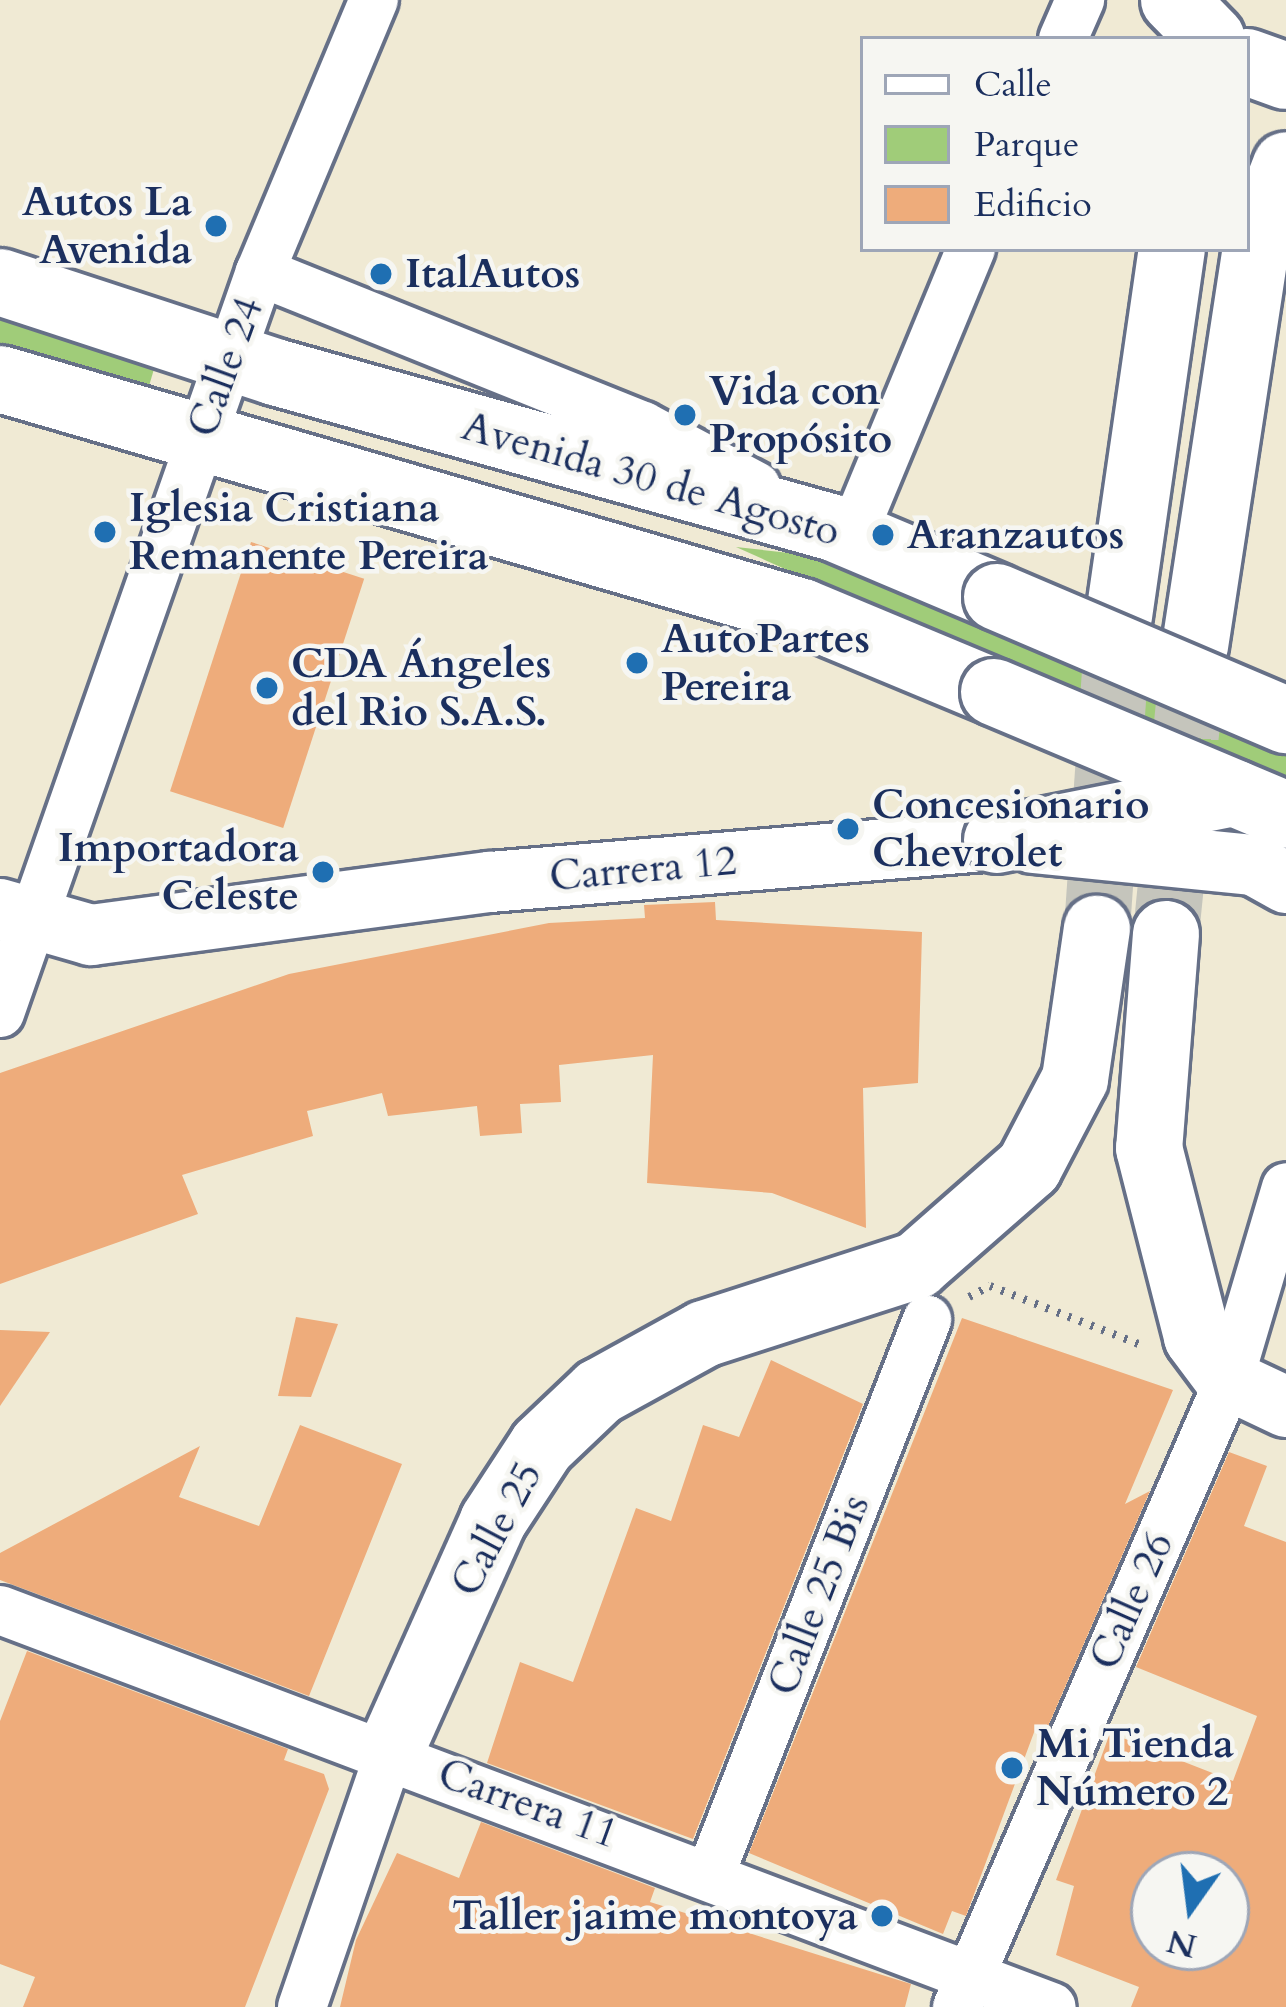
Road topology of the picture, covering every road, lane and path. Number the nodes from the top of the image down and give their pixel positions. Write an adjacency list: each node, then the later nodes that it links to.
1 (374, 0): 11 (street, Calle 24)
2 (1080, 0): 4 (street)
3 (1174, 0): 5 (main road)
4 (1064, 36)
5 (1209, 36)
6 (1250, 63): 7 (main road)
7 (1286, 76)
8 (1286, 165): 18 (main road)
9 (969, 252): 16 (street)
10 (1172, 252): 17 (main road)
11 (260, 272): 13 (street, Calle 24); 16 (street)
12 (0, 282): 13 (main road, Avenida 30 de Agosto)
13 (229, 358): 15 (street, Calle 24); 16 (main road, Avenida 30 de Agosto)
14 (0, 379): 15 (main road, Avenida 30 de Agosto)
15 (200, 436): 20 (main road, Avenida 30 de Agosto, bridge); 23 (street, Calle 24)
16 (843, 532): 19 (main road, Avenida 30 de Agosto, bridge)
17 (1119, 616)
18 (1195, 646)
19 (1286, 720)
20 (1260, 804): 21 (main road, bridge)
21 (997, 840): 22 (street, Carrera 12, bridge); 23 (street, Carrera 12)
22 (1286, 883)
23 (17, 915): 26 (street, Calle 24)
24 (1096, 928): 28 (main road, Calle 25)
25 (1166, 934): 29 (main road)
26 (5, 994)
27 (1286, 1187): 29 (street, Calle 26)
28 (922, 1293): 29 (path); 31 (main road, Calle 25); 32 (street, Calle 25 Bis)
29 (1257, 1394): 33 (street, Calle 26)
30 (0, 1610): 31 (street, Carrera 11)
31 (389, 1754): 32 (street, Carrera 11); 34 (street, Calle 25)
32 (712, 1870): 33 (street, Carrera 11)
33 (963, 1993): 35 (street, Carrera 11)
34 (302, 2007)
35 (1052, 2007)

